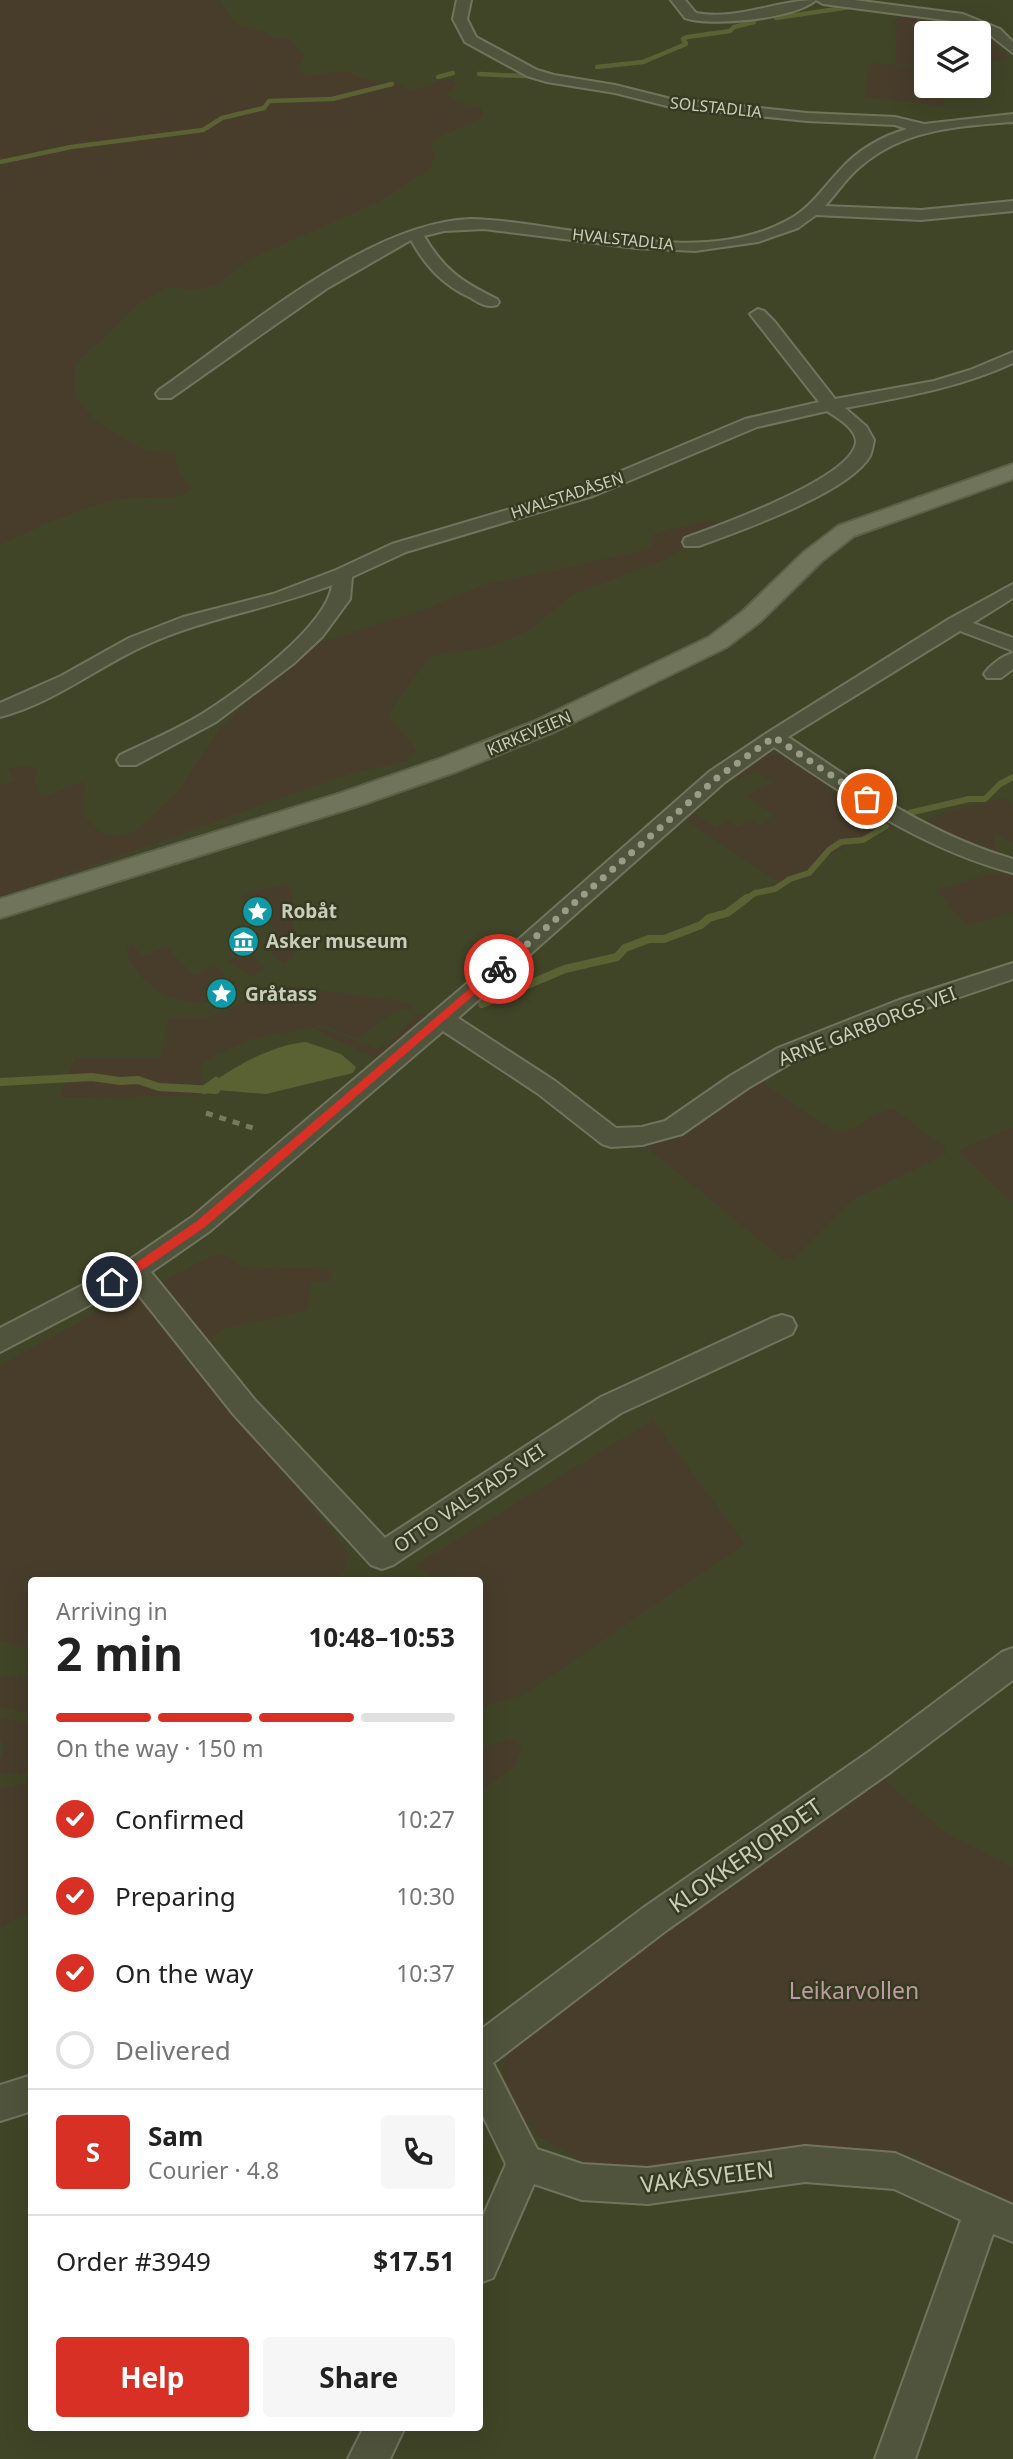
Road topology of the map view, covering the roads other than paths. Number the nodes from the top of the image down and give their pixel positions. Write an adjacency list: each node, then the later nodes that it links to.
1 (464, 0): 7 (street, SOLSTADLIA)
2 (678, 0): 3 (street)
3 (809, 0)
4 (823, 0): 5 (street)
5 (1013, 49)
6 (1013, 118): 7 (street, SOLSTADLIA)
7 (921, 128): 9 (street, HVALSTADLIA)
8 (1013, 206): 9 (street)
9 (816, 210): 10 (street, HVALSTADLIA)
10 (415, 233): 11 (street); 14 (street, HVALSTADLIA)
11 (491, 302)
12 (758, 314): 15 (street)
13 (1013, 357): 15 (street, HVALSTADÅSEN)
14 (165, 394)
15 (831, 404): 17 (street); 18 (street, HVALSTADÅSEN)
16 (1013, 471): 28 (main road, KIRKEVEIEN)
17 (692, 542)
18 (343, 574): 24 (street, HVALSTADÅSEN); 26 (street)
19 (1013, 590): 20 (street)
20 (956, 624): 21 (street); 25 (street)
21 (1013, 645)
22 (1013, 659): 23 (street)
23 (994, 674)
24 (0, 711)
25 (774, 737): 27 (street); 30 (street)
26 (128, 760)
27 (1013, 866)
28 (0, 909)
29 (1013, 971): 30 (street, ARNE GARBORGS VEI)
30 (441, 1018): 31 (street)
31 (134, 1270): 32 (street, OTTO VALSTADS VEI); 33 (street)
32 (782, 1326)
33 (0, 1341)
34 (1013, 1662): 35 (street, KLOKKERJORDET)
35 (483, 2049)
36 (483, 2080): 39 (street)
37 (28, 2095): 38 (street)
38 (0, 2104)
39 (525, 2163): 40 (street, VAKÅSVEIEN); 41 (street)
40 (998, 2217): 44 (street, VAKÅSVEIEN)
41 (483, 2258)
42 (384, 2431): 43 (street)
43 (368, 2459)
44 (894, 2459)

